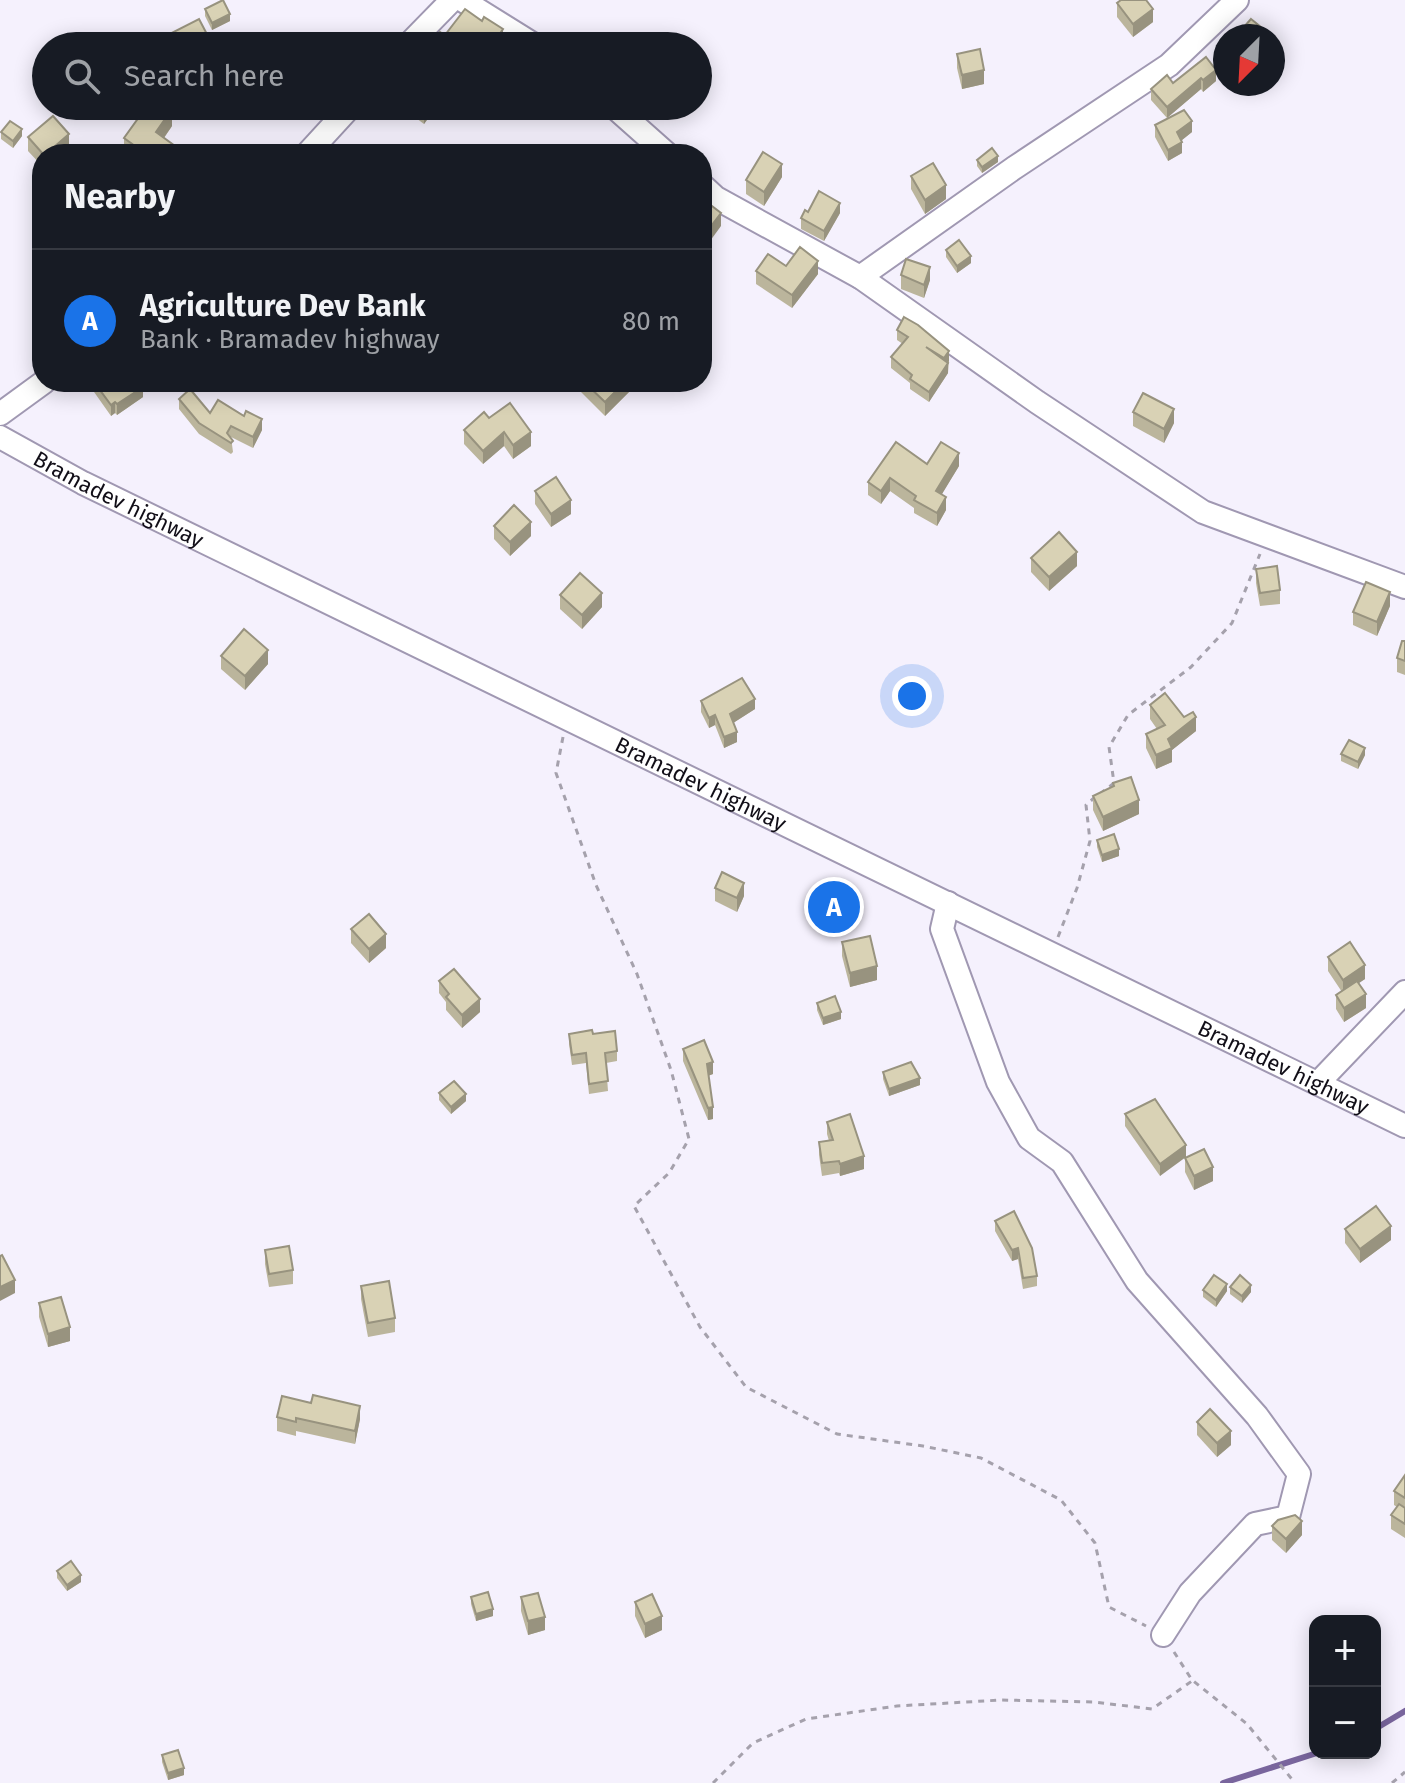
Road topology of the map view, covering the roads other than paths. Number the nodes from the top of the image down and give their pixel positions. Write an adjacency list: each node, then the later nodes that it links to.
1 (452, 0): 4 (street)
2 (462, 0): 5 (street)
3 (1237, 0): 11 (street)
4 (421, 32)
5 (513, 32)
6 (338, 120): 8 (street)
7 (629, 120): 9 (street)
8 (316, 144)
9 (656, 144)
10 (712, 194): 11 (street)
11 (860, 277): 15 (street)
12 (32, 391): 13 (street)
13 (0, 414)
14 (0, 437): 16 (street, Bramadev highway)
15 (1405, 587)
16 (948, 903): 18 (street, Bramadev highway); 20 (street)
17 (1405, 992): 18 (street)
18 (1318, 1083): 19 (street, Bramadev highway)
19 (1405, 1126)
20 (1163, 1635)

